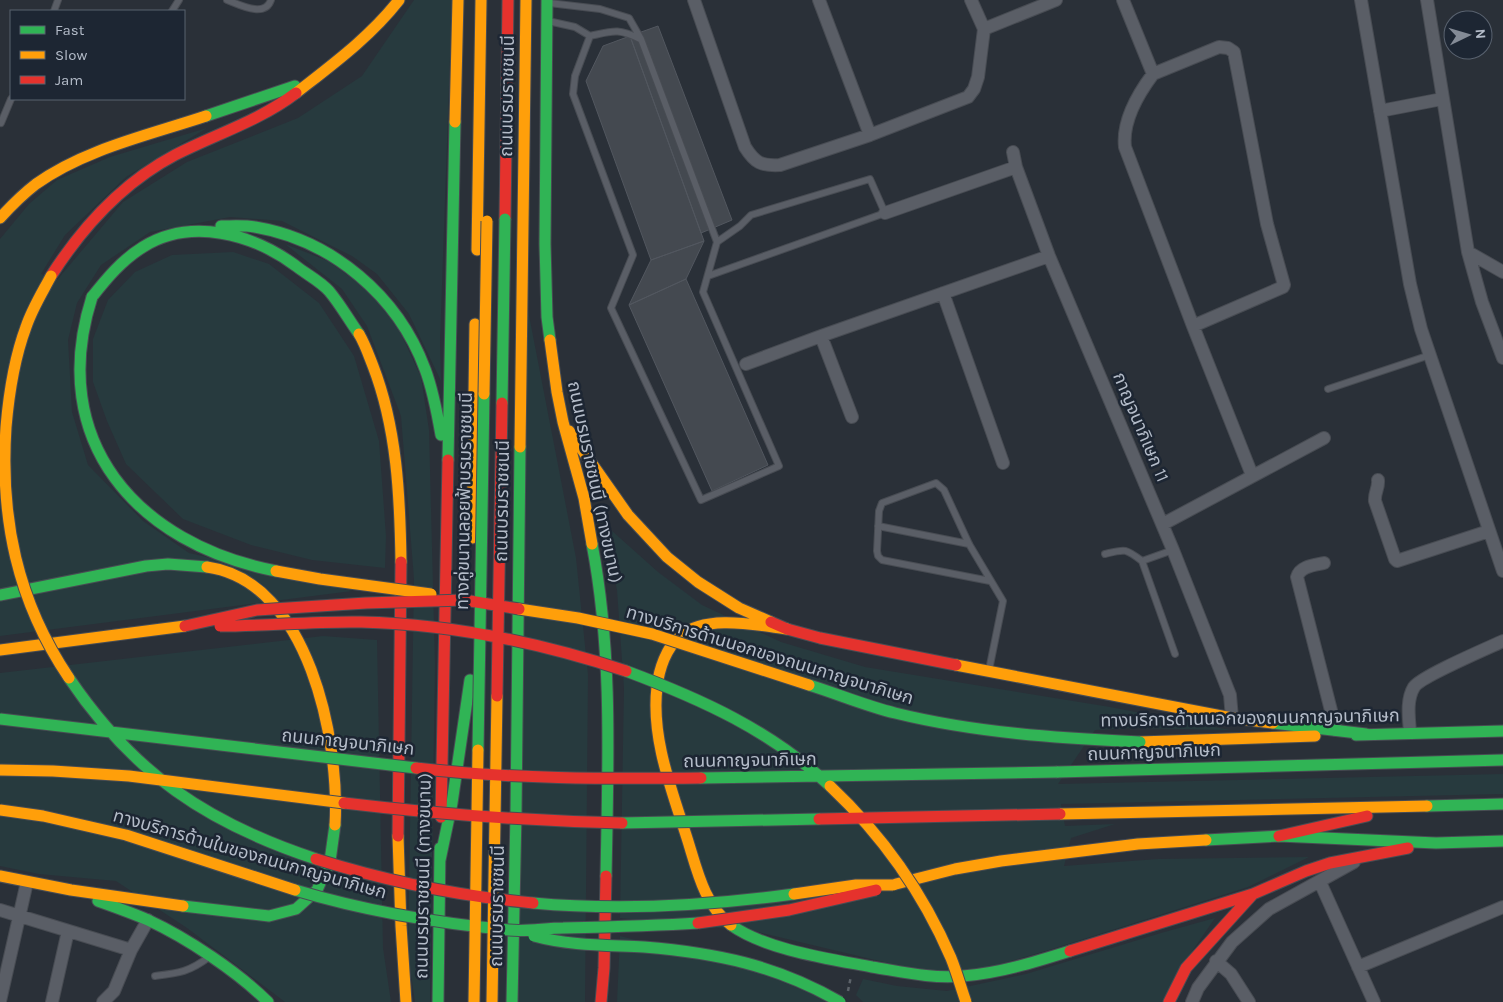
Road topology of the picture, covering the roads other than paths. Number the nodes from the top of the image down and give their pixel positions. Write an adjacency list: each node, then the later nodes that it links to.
1 (227, 0): 2 (lane)
2 (271, 0)
3 (399, 0): 22 (main road)
4 (458, 0): 51 (main road, ถนนบรมราชชนนี (ทางขนาน))
5 (481, 0): 70 (main road, ถนนบรมราชชนนี)
6 (490, 0): 112 (main road, ทางคู่ขนานลอยฟ้าบรมราชชนนี, bridge)
7 (508, 0): 113 (main road, ทางคู่ขนานลอยฟ้าบรมราชชนนี, bridge)
8 (526, 0): 114 (main road, ถนนบรมราชชนนี)
9 (694, 0): 27 (street)
10 (819, 0): 27 (street)
11 (971, 0): 18 (street)
12 (1056, 0): 18 (street)
13 (1123, 0): 21 (street)
14 (1361, 0): 25 (street)
15 (1427, 0): 23 (street)
16 (547, 1): 17 (main road, ถนนบรมราชชนนี (ทางขนาน)); 20 (lane)
17 (547, 21): 19 (lane); 46 (main road, ถนนบรมราชชนนี (ทางขนาน))
18 (984, 29): 27 (street)
19 (590, 36): 20 (lane); 37 (lane)
20 (641, 39): 33 (lane)
21 (1153, 74): 39 (street); 39 (street)
22 (310, 81): 31 (main road); 90 (main road, bridge)
23 (1442, 99): 25 (street); 34 (street)
24 (11, 100): 26 (lane)
25 (1380, 111): 41 (street)
26 (1, 123)
27 (870, 135)
28 (1013, 152): 29 (street, กาญจนาภิเษก 11)
29 (1016, 167): 30 (street); 35 (street, กาญจนาภิเษก 11)
30 (885, 213): 33 (lane); 37 (lane)
31 (0, 218)
32 (180, 233): 51 (main road); 63 (main road, bridge); 109 (main road)
33 (717, 242): 37 (lane)
34 (1468, 252): 36 (street); 42 (street)
35 (1049, 256): 38 (street); 52 (street, กาญจนาภิเษก 11)
36 (1503, 272)
37 (708, 276)
38 (943, 293): 40 (street); 48 (street)
39 (1193, 326): 49 (street)
40 (821, 336): 43 (street); 45 (street)
41 (1430, 356): 44 (lane); 54 (street)
42 (1503, 358)
43 (746, 364)
44 (1328, 389)
45 (852, 417)
46 (563, 422): 65 (main road); 115 (main road, ถนนบรมราชชนนี (ทางขนาน))
47 (1324, 438): 49 (street)
48 (1003, 463)
49 (1252, 476): 52 (street)
50 (1378, 480): 54 (street)
51 (448, 487): 86 (main road, ถนนบรมราชชนนี (ทางขนาน))
52 (1162, 524): 56 (street, กาญจนาภิเษก 11)
53 (878, 526): 55 (lane); 55 (lane); 61 (lane)
54 (1489, 531): 60 (street)
55 (969, 544): 61 (lane)
56 (1174, 550): 58 (lane); 71 (street, กาญจนาภิเษก 11)
57 (1105, 554): 58 (lane)
58 (1142, 561): 68 (lane)
59 (1324, 562): 73 (street)
60 (1503, 571)
61 (990, 581): 69 (lane)
62 (0, 595): 91 (main road)
63 (464, 600): 64 (main road, ทางบริการด้านนอกของถนนกาญจนาภิเษก, bridge); 76 (main road, ทางบริการด้านนอกของถนนกาญจนาภิเษก, bridge)
64 (186, 626): 67 (main road, ทางบริการด้านนอกของถนนกาญจนาภิเษก, bridge); 117 (main road, bridge)
65 (787, 629): 69 (main road); 92 (main road)
66 (1503, 641): 75 (street)
67 (0, 650)
68 (1175, 654)
69 (989, 672): 71 (main road)
70 (470, 680): 86 (main road); 111 (main road, ถนนบรมราชชนนี)
71 (1232, 718): 73 (main road)
72 (0, 719): 77 (main road, ถนนกาญจนาภิเษก, bridge)
73 (1336, 730): 76 (main road)
74 (1503, 731): 75 (main road, ทางบริการด้านนอกของถนนกาญจนาภิเษก)
75 (1410, 732): 76 (main road, ทางบริการด้านนอกของถนนกาญจนาภิเษก)
76 (1366, 734)
77 (1503, 760)
78 (0, 770): 79 (main road, bridge)
79 (1415, 804): 80 (main road); 82 (main road)
80 (1503, 804)
81 (0, 810): 98 (main road, ทางบริการด้านในของถนนกาญจนาภิเษก, bridge)
82 (1279, 836): 84 (main road, ทางบริการด้านในของถนนกาญจนาภิเษก); 90 (main road, ทางบริการด้านในของถนนกาญจนาภิเษก)
83 (1503, 840): 84 (main road, ทางบริการด้านในของถนนกาญจนาภิเษก)
84 (1436, 843): 85 (main road)
85 (1360, 858): 89 (street); 92 (main road)
86 (440, 860): 110 (main road, ถนนบรมราชชนนี (ทางขนาน))
87 (0, 876): 88 (main road)
88 (27, 882): 91 (main road); 95 (street)
89 (1320, 882): 101 (street); 102 (street)
90 (893, 885): 98 (main road, ทางบริการด้านในของถนนกาญจนาภิเษก, bridge)
91 (54, 888): 96 (main road)
92 (1253, 894): 118 (main road)
93 (1503, 907): 102 (street)
94 (0, 910): 95 (street)
95 (20, 915): 97 (street); 104 (street)
96 (148, 920): 99 (street); 100 (main road)
97 (68, 931): 99 (street); 106 (street)
98 (519, 931): 116 (main road, bridge)
99 (131, 950): 107 (street)
100 (210, 956): 103 (lane); 108 (main road)
101 (1216, 960): 105 (street); 119 (street)
102 (1358, 967): 120 (street)
103 (155, 976)
104 (0, 1001)
105 (1194, 1001)
106 (52, 1002)
107 (103, 1002)
108 (268, 1002)
109 (406, 1002)
110 (438, 1002)
111 (466, 1002)
112 (474, 1002)
113 (492, 1002)
114 (512, 1002)
115 (603, 1002)
116 (840, 1002)
117 (966, 1002)
118 (1169, 1002)
119 (1249, 1002)
120 (1374, 1002)

